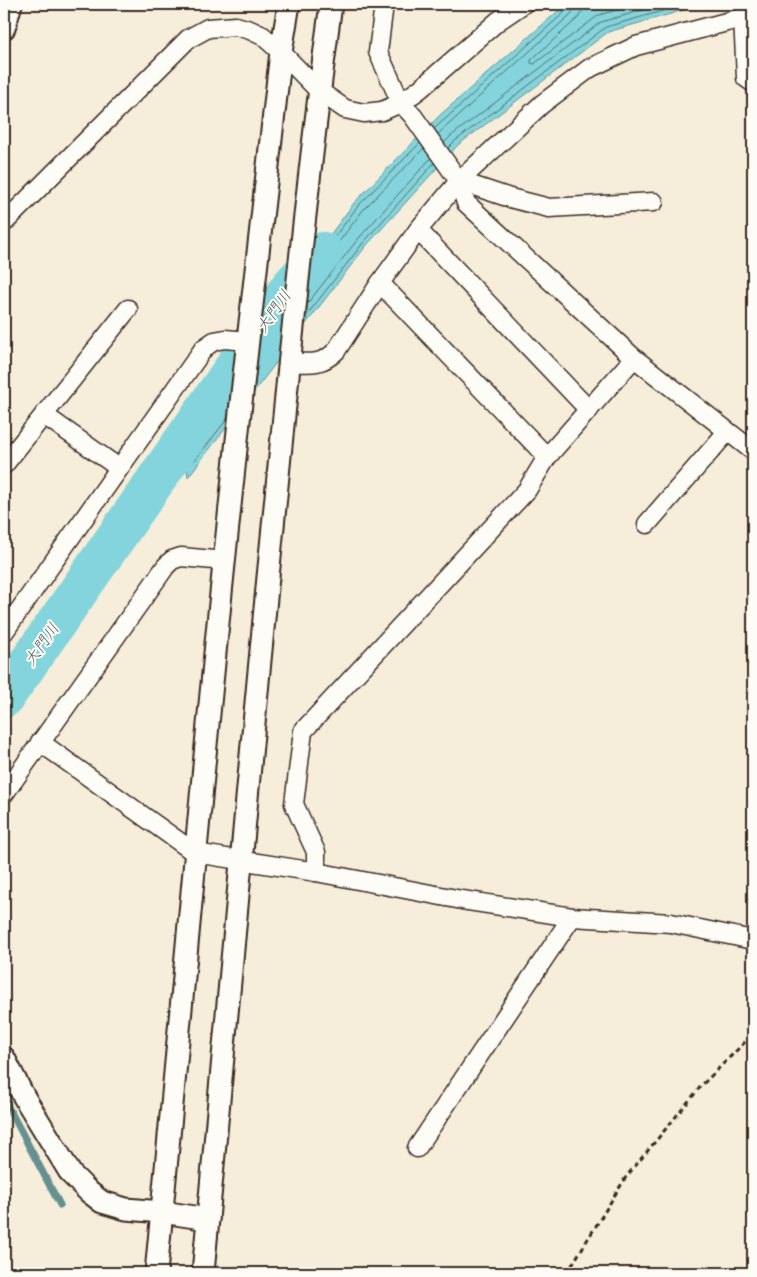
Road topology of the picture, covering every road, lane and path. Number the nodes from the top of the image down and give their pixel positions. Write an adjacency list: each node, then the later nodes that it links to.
1 (11, 4): 7 (street)
2 (289, 4): 8 (street)
3 (331, 4): 10 (street)
4 (384, 4): 11 (street)
5 (523, 4): 11 (street)
6 (748, 16): 9 (street); 12 (street)
7 (4, 28)
8 (282, 52): 10 (street); 14 (street); 18 (street)
9 (753, 83)
10 (319, 92): 11 (street); 20 (street)
11 (401, 103): 12 (street)
12 (457, 178): 13 (street); 15 (street); 19 (street)
13 (654, 202)
14 (4, 224)
15 (418, 230): 16 (street); 21 (street)
16 (380, 283): 20 (street); 25 (street)
17 (128, 309): 22 (street)
18 (248, 341): 27 (street); 29 (street)
19 (634, 358): 21 (street); 23 (street)
20 (289, 362): 34 (street)
21 (589, 410): 25 (street)
22 (44, 415): 26 (street); 27 (street)
23 (727, 432): 24 (street); 28 (street)
24 (753, 452)
25 (547, 458): 35 (street)
26 (4, 465)
27 (119, 468): 30 (street)
28 (647, 524)
29 (225, 561): 31 (street); 33 (street)
30 (4, 632)
31 (40, 742): 32 (street); 33 (street)
32 (4, 794)
33 (196, 853): 34 (street); 41 (street)
34 (241, 860): 35 (street); 42 (street)
35 (316, 872): 36 (street)
36 (572, 917): 37 (street); 40 (street)
37 (753, 940)
38 (753, 1034): 45 (path)
39 (4, 1058): 41 (street)
40 (417, 1148)
41 (162, 1212): 42 (street); 43 (street)
42 (208, 1219): 44 (street)
43 (156, 1273)
44 (203, 1273)
45 (567, 1273)

